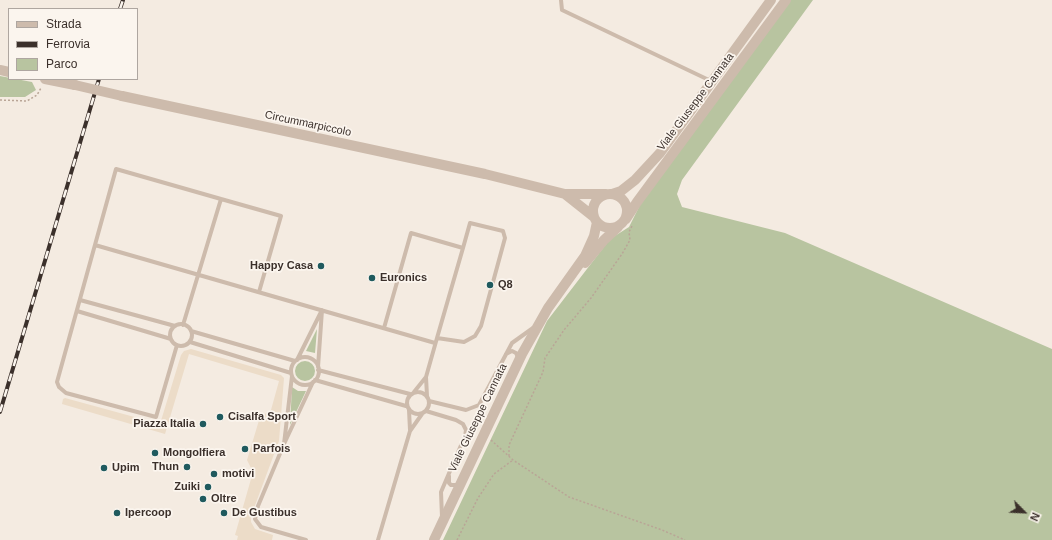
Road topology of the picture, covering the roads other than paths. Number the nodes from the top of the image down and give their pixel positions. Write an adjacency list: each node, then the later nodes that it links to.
1 (561, 0): 5 (lane)
2 (771, 0): 5 (street, Viale Giuseppe Cannata)
3 (786, 0): 9 (street, Viale Giuseppe Cannata)
4 (51, 80): 6 (street, Circummarpiccolo, bridge)
5 (712, 82): 7 (street, Viale Giuseppe Cannata)
6 (565, 194): 7 (street, Circummarpiccolo); 10 (street, Circummarpiccolo)
7 (609, 194): 9 (street); 10 (street)
8 (221, 199): 12 (lane); 14 (lane); 15 (lane)
9 (626, 219): 11 (street)
10 (595, 220): 11 (street); 17 (street, Viale Giuseppe Cannata)
11 (618, 227): 17 (street, Viale Giuseppe Cannata)
12 (95, 245): 14 (lane); 16 (lane)
13 (463, 248): 23 (lane); 26 (lane); 26 (lane)
14 (199, 274): 15 (lane); 20 (lane)
15 (259, 292): 18 (lane)
16 (80, 300): 19 (lane); 22 (lane)
17 (548, 308): 21 (street, Viale Giuseppe Cannata)
18 (322, 310): 23 (lane); 31 (lane); 32 (lane)
19 (77, 311): 25 (lane); 28 (lane)
20 (183, 324): 22 (lane); 24 (lane)
21 (539, 324): 29 (lane); 30 (street, Viale Giuseppe Cannata)
22 (175, 326): 25 (lane)
23 (384, 328): 26 (lane)
24 (192, 331): 27 (lane); 31 (lane)
25 (171, 339): 28 (lane)
26 (436, 340): 34 (lane)
27 (190, 342): 28 (lane); 33 (lane)
28 (177, 345)
29 (504, 356): 30 (lane); 38 (lane)
30 (519, 360): 45 (street, Viale Giuseppe Cannata)
31 (296, 361): 32 (lane); 33 (lane)
32 (318, 368): 35 (lane); 36 (lane)
33 (291, 374): 35 (lane); 43 (lane)
34 (426, 377): 36 (lane); 37 (lane)
35 (314, 381): 39 (lane); 43 (lane)
36 (412, 393): 37 (lane); 39 (lane)
37 (427, 396): 38 (lane)
38 (429, 401): 40 (lane)
39 (408, 408): 41 (lane); 42 (lane)
40 (426, 411): 41 (lane); 44 (lane)
41 (422, 414): 42 (lane)
42 (410, 431): 48 (lane)
43 (284, 444): 47 (lane)
44 (449, 474): 45 (lane); 46 (lane)
45 (461, 481): 46 (street, Viale Giuseppe Cannata)
46 (442, 524): 49 (street, Viale Giuseppe Cannata)
47 (306, 540)
48 (378, 540)
49 (434, 540)

